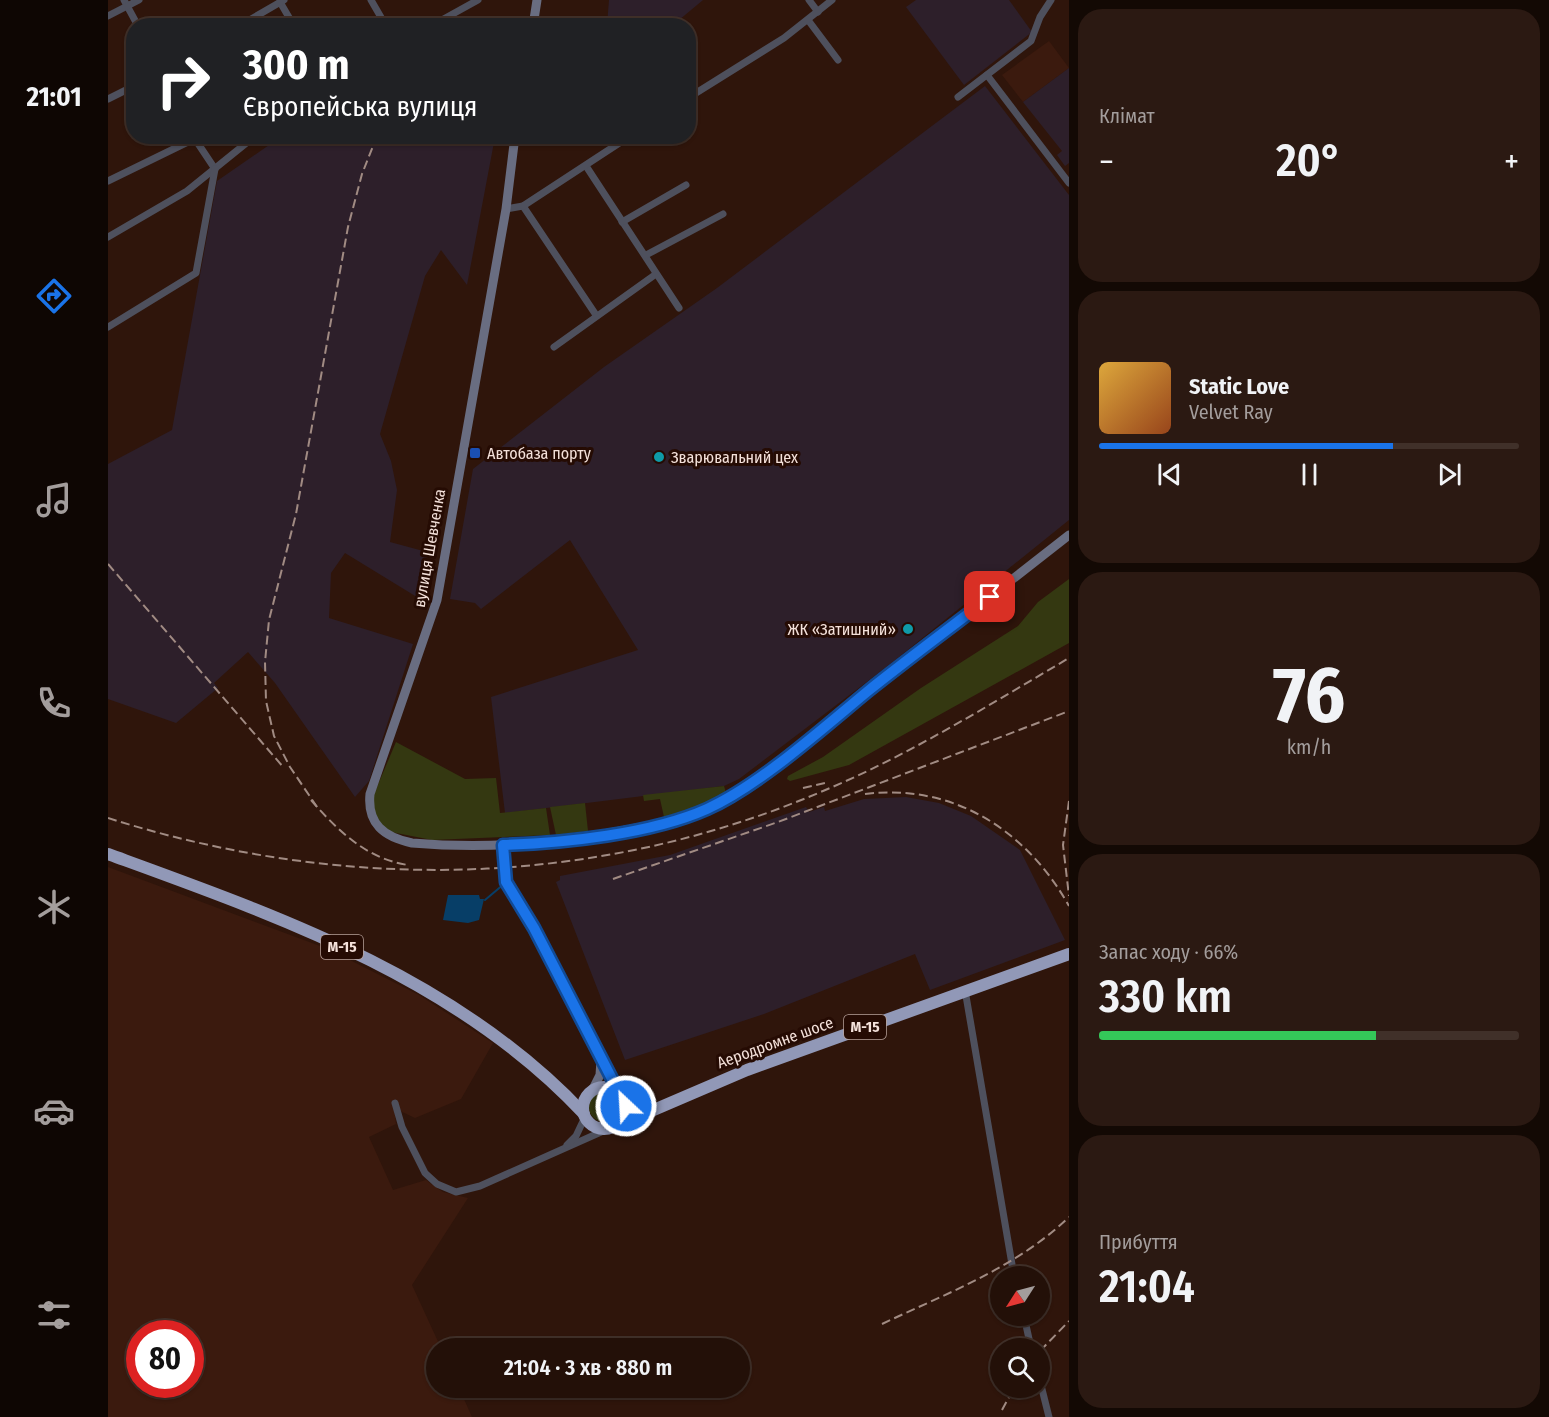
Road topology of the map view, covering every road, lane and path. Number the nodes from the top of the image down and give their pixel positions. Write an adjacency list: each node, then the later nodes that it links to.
1 (139, 0): 9 (street)
2 (371, 0): 15 (street)
3 (478, 0): 16 (street)
4 (537, 0): 17 (main road)
5 (809, 0): 10 (street)
6 (832, 0): 10 (street)
7 (1051, 0): 20 (street)
8 (282, 1): 13 (street); 14 (street)
9 (126, 3): 11 (street); 12 (street)
10 (818, 12): 18 (street)
11 (108, 16)
12 (134, 18)
13 (253, 18)
14 (290, 18)
15 (381, 18)
16 (445, 18)
17 (534, 18)
18 (808, 20): 19 (street); 22 (street)
19 (838, 60)
20 (987, 75): 23 (street); 33 (street)
21 (126, 90): 24 (street)
22 (696, 93)
23 (958, 97)
24 (108, 99)
25 (182, 144): 32 (street)
26 (198, 144): 31 (street)
27 (245, 144): 31 (street)
28 (514, 144): 36 (main road, вулиця Шевченка)
29 (618, 144): 30 (street)
30 (586, 166): 35 (street); 38 (street)
31 (215, 169): 39 (street); 44 (street)
32 (108, 182)
33 (1069, 183)
34 (686, 185): 38 (street)
35 (523, 207): 36 (street); 43 (street)
36 (506, 209): 47 (main road, вулиця Шевченка)
37 (723, 214): 40 (street)
38 (622, 222): 40 (street)
39 (108, 237)
40 (646, 255): 41 (street)
41 (657, 274): 42 (street); 43 (street)
42 (679, 308)
43 (596, 315): 45 (street)
44 (108, 327)
45 (554, 347)
46 (1069, 535): 47 (main road, вулиця Шевченка)
47 (503, 845): 51 (main road)
48 (108, 855): 52 (highway, М-15)
49 (1069, 954): 50 (highway, Аеродромне шосе / М-15)
50 (965, 990): 56 (highway, Аеродромне шосе / М-15); 60 (street)
51 (599, 1052): 53 (main road); 54 (main road)
52 (553, 1084): 53 (highway, М-15); 57 (highway, М-15)
53 (592, 1090): 54 (highway, М-15); 57 (highway)
54 (622, 1096): 56 (highway, Аеродромне шосе / М-15); 58 (highway)
55 (395, 1103): 59 (street, Аеродромне шосе)
56 (663, 1104): 58 (highway, Аеродромне шосе / М-15)
57 (584, 1116): 58 (highway, М-15); 59 (street, Аеродромне шосе)
58 (612, 1127): 59 (street, Аеродромне шосе)
59 (561, 1151)
60 (1012, 1266)
61 (1044, 1398): 62 (street)
62 (1049, 1417)

